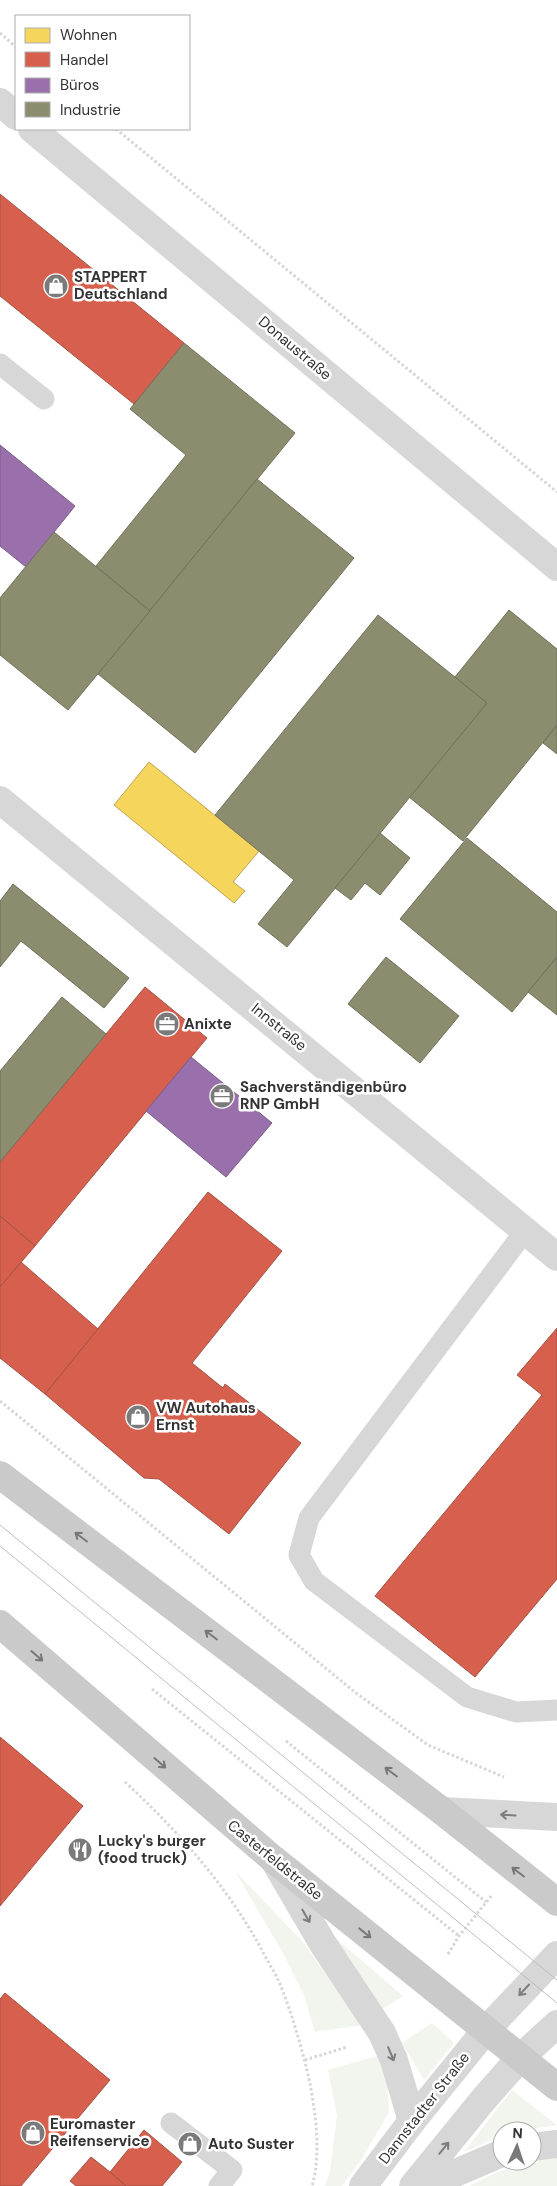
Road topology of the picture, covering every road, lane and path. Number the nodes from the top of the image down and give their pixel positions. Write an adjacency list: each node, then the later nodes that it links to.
1 (0, 33): 2 (path)
2 (15, 46)
3 (0, 102): 4 (street)
4 (15, 115)
5 (33, 130): 10 (street, Donaustraße)
6 (117, 130): 9 (path)
7 (0, 364): 8 (lane)
8 (44, 399)
9 (557, 492)
10 (557, 566)
11 (0, 800): 12 (street, Innstraße)
12 (525, 1231): 13 (street, Innstraße); 18 (lane)
13 (557, 1257)
14 (0, 1401): 20 (path)
15 (0, 1475): 22 (main road, one-way to 15)
16 (0, 1624): 24 (main road, Casterfeldstraße, one-way to 24)
17 (152, 1689): 28 (path)
18 (557, 1710)
19 (278, 1734): 26 (path)
20 (509, 1778)
21 (121, 1779): 41 (path)
22 (442, 1811): 23 (street, one-way to 22); 25 (main road)
23 (557, 1817)
24 (273, 1858): 30 (main road, Casterfeldstraße, one-way to 30); 35 (street, one-way to 35)
25 (513, 1868): 26 (path); 27 (main road, one-way to 25)
26 (486, 1902): 28 (path)
27 (557, 1902)
28 (459, 1936): 30 (path)
29 (557, 1955): 32 (street, Dannstadter Straße, one-way to 32)
30 (428, 1984): 32 (main road, Casterfeldstraße)
31 (557, 2024): 33 (street)
32 (486, 2030): 33 (main road, Casterfeldstraße); 35 (street, Dannstadter Straße)
33 (520, 2058): 34 (main road, Casterfeldstraße); 43 (street, one-way to 33)
34 (557, 2088)
35 (412, 2121): 42 (street, Dannstadter Straße)
36 (171, 2123): 40 (lane)
37 (557, 2144): 38 (street)
38 (542, 2146)
39 (492, 2157): 44 (street)
40 (219, 2186)
41 (312, 2186)
42 (363, 2186)
43 (413, 2186)
44 (426, 2186)

